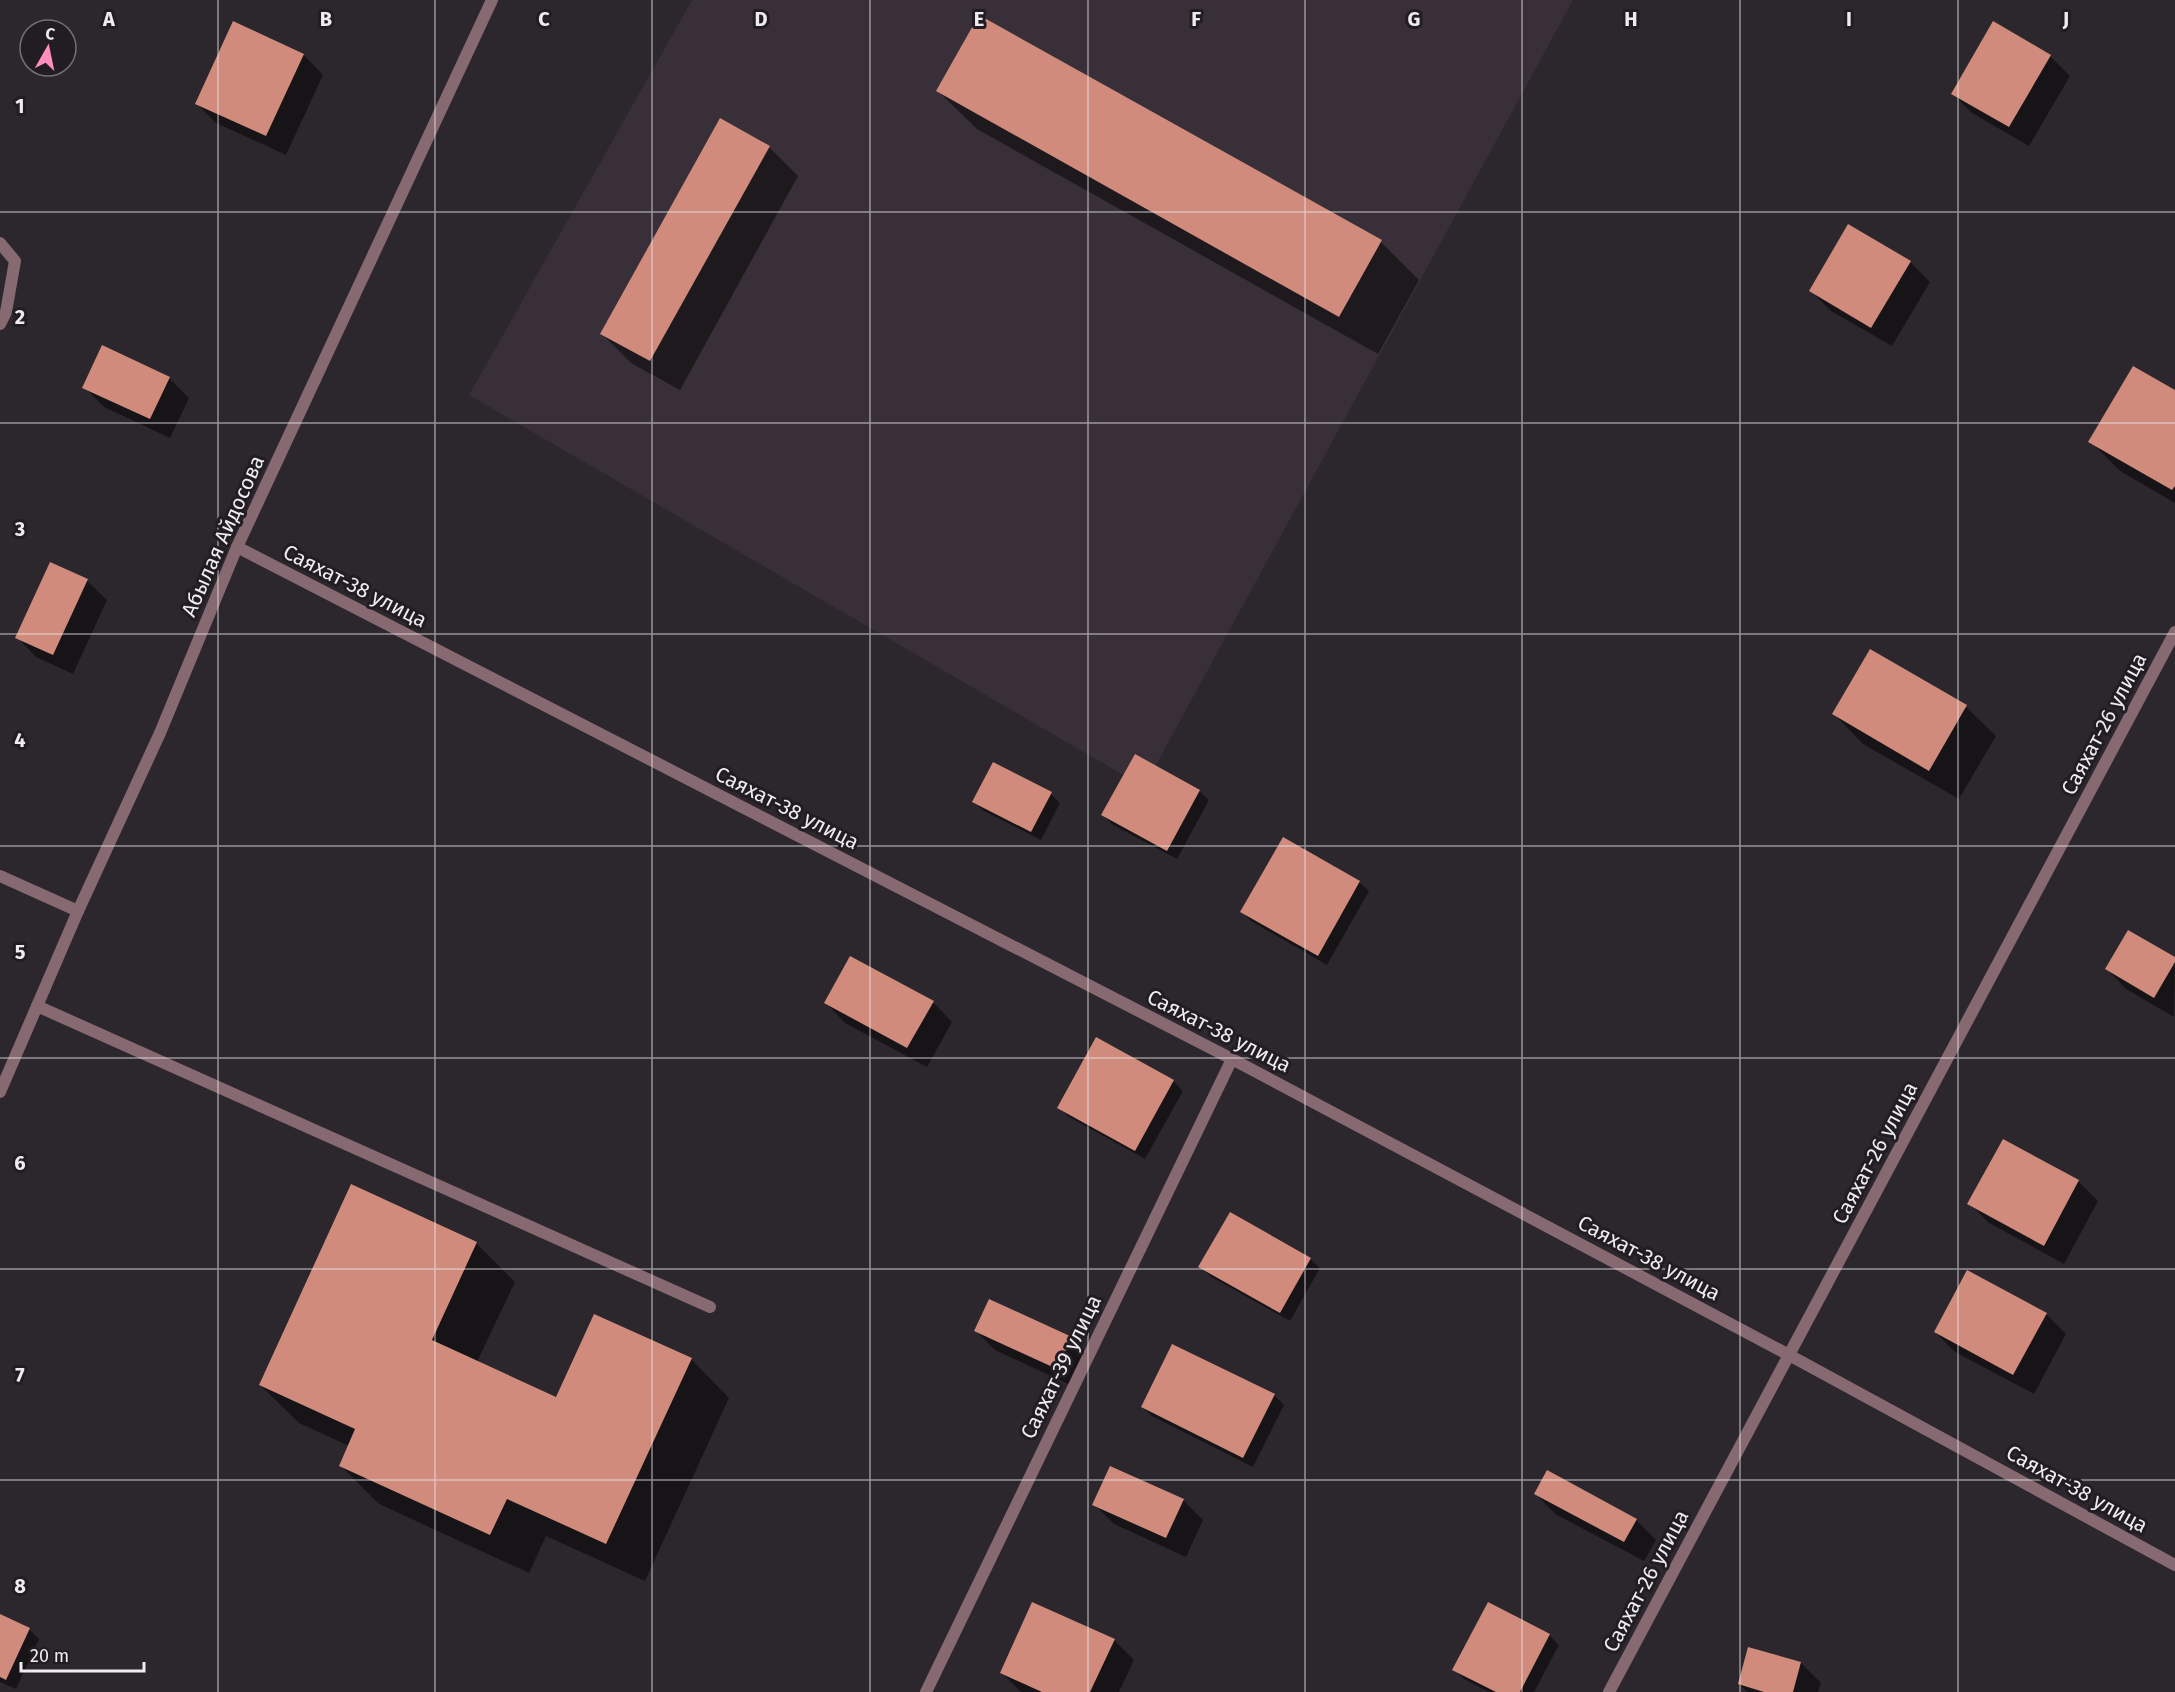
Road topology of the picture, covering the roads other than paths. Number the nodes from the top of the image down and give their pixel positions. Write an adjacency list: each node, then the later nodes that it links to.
1 (492, 0): 4 (street, Абылая Айдосова)
2 (0, 243): 3 (street)
3 (0, 324)
4 (237, 547): 7 (street, Абылая Айдосова); 9 (street, Саяхат-38 улица)
5 (2175, 632): 12 (street, Саяхат-26 улица)
6 (0, 876): 7 (street)
7 (78, 911): 8 (street, Абылая Айдосова)
8 (37, 1006): 10 (street, Абылая Айдосова); 11 (street)
9 (1232, 1059): 12 (street, Саяхат-38 улица); 14 (street, Саяхат-39 улица)
10 (0, 1092)
11 (710, 1307)
12 (1790, 1355): 13 (street, Саяхат-38 улица); 15 (street, Саяхат-26 улица)
13 (2175, 1565)
14 (926, 1692)
15 (1609, 1692)

